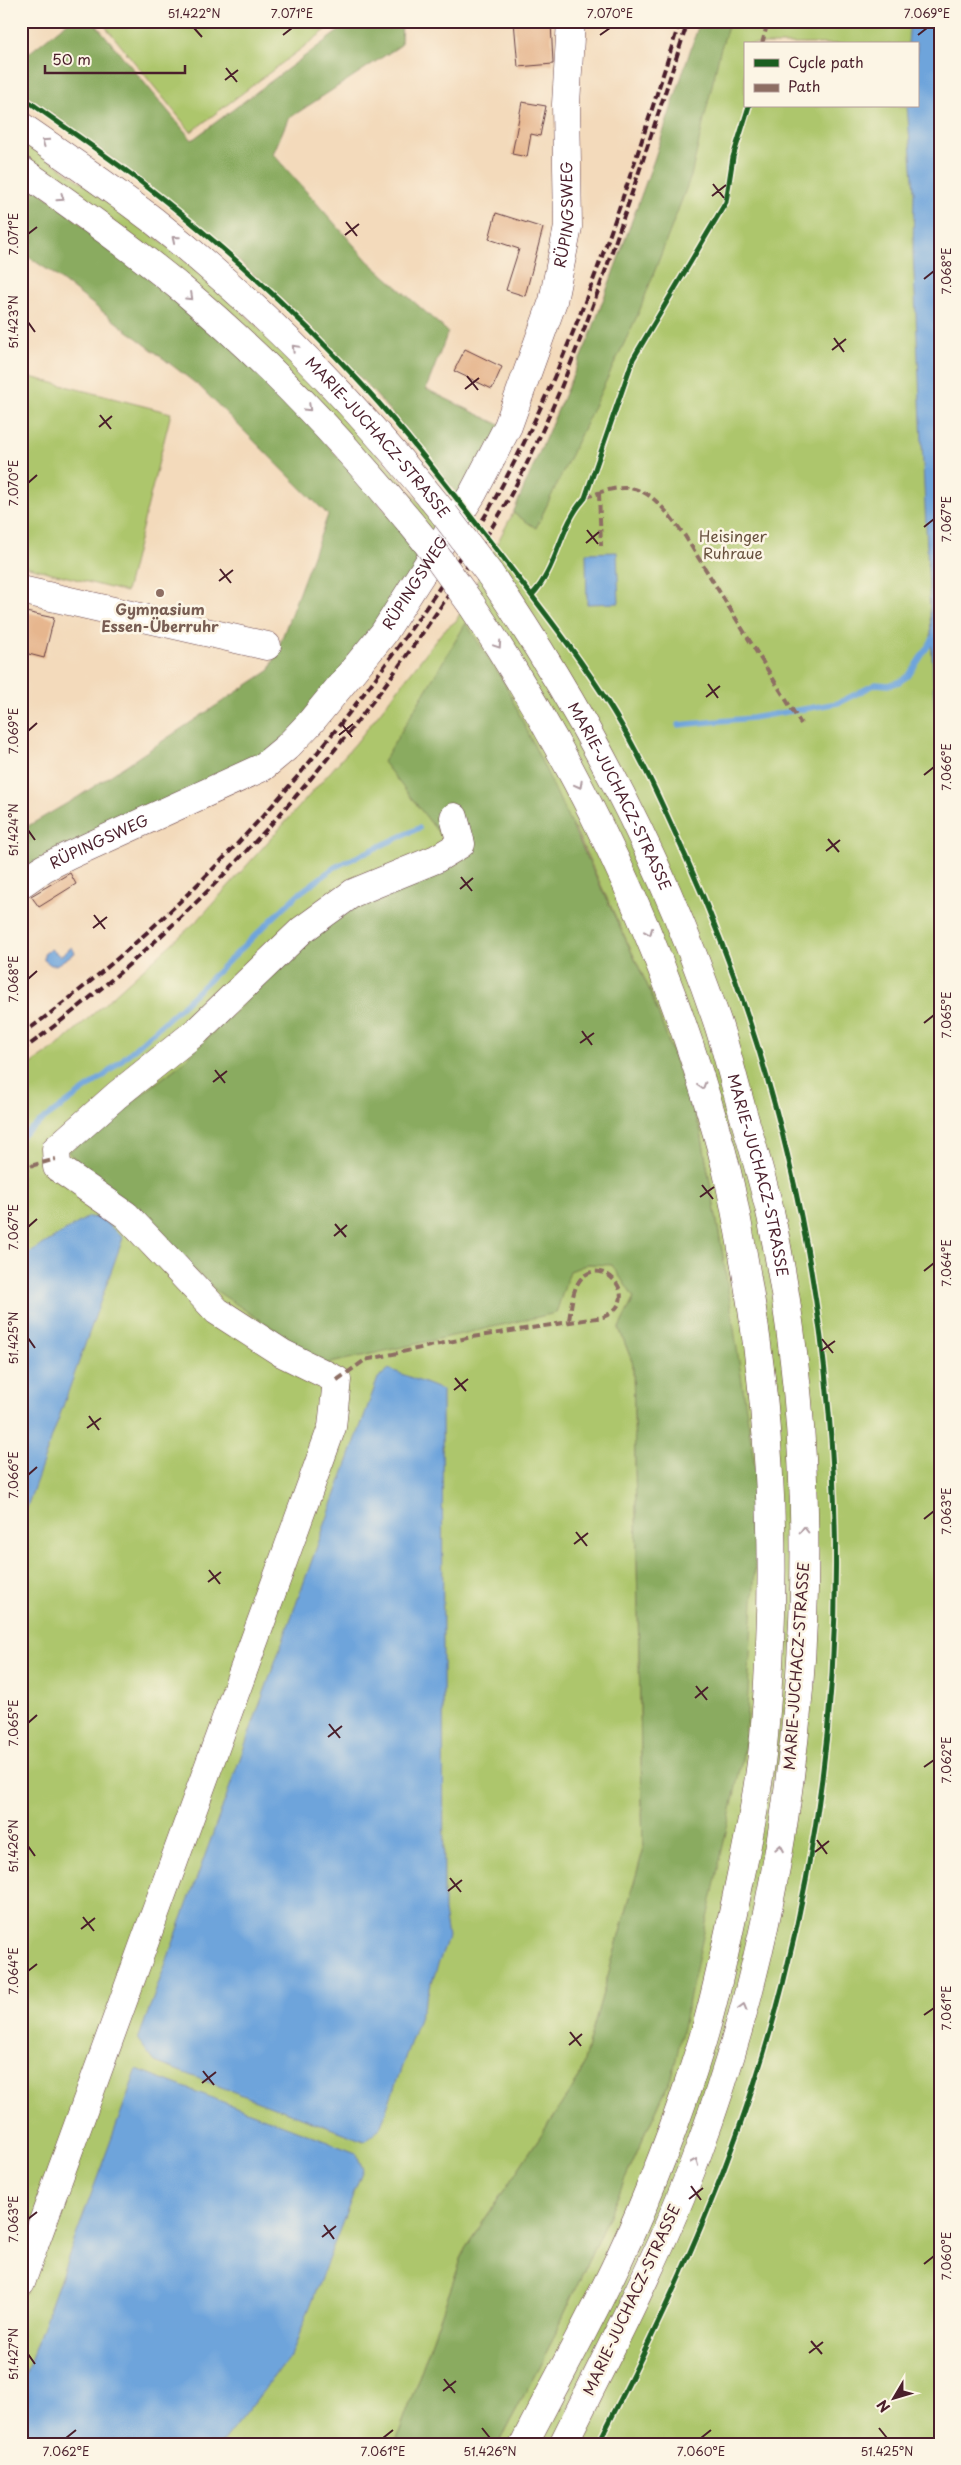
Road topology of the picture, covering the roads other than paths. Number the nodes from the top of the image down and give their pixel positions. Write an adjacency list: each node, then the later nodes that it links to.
1 (571, 21): 7 (main road, RÜPINGSWEG)
2 (21, 126): 11 (main road, MARIE-JUCHACZ-STRASSE, one-way to 2, bridge)
3 (21, 170): 10 (main road, MARIE-JUCHACZ-STRASSE, one-way to 10, bridge)
4 (21, 590): 5 (main road)
5 (266, 646)
6 (454, 817): 8 (main road)
7 (21, 884)
8 (28, 2244): 9 (main road)
9 (21, 2283)
10 (524, 2444)
11 (564, 2444)

